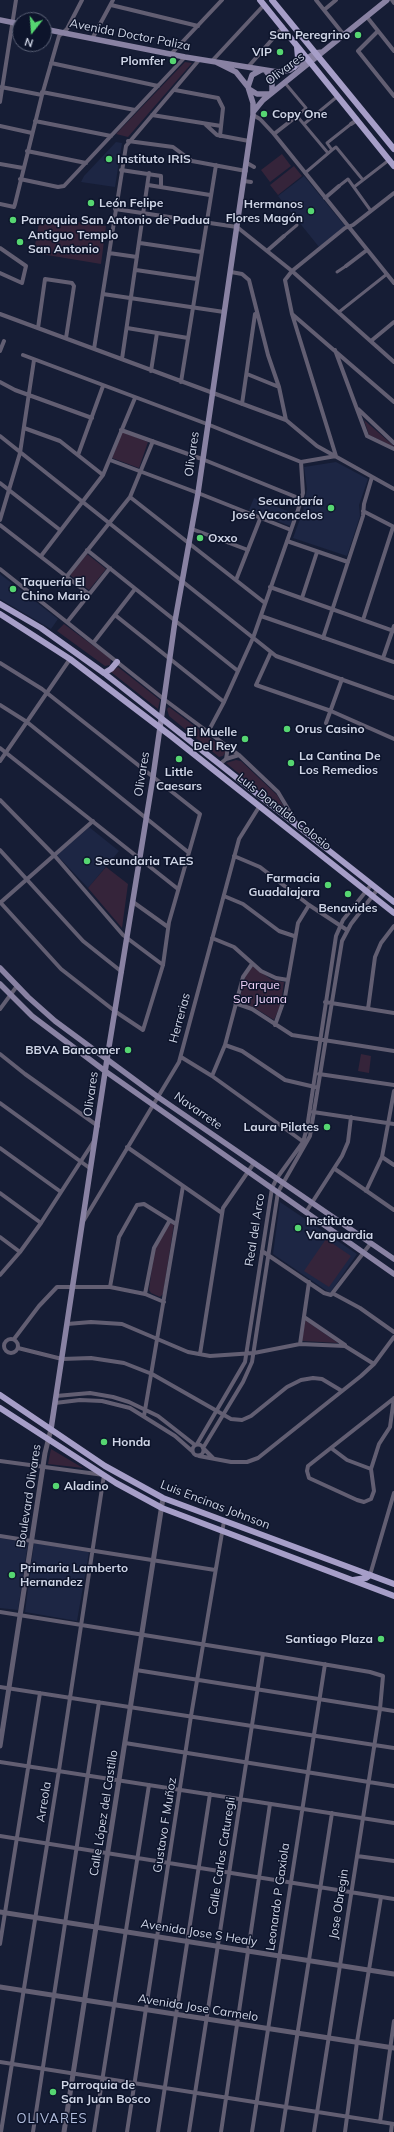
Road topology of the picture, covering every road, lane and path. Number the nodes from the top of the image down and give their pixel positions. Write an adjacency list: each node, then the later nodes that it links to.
1 (16, 0): 14 (street)
2 (82, 0): 22 (street)
3 (114, 0): 12 (street)
4 (222, 0): 18 (street)
5 (272, 0): 28 (main road)
6 (316, 0): 13 (street)
7 (336, 0): 13 (street)
8 (387, 0): 15 (main road, Olivares)
9 (392, 0): 11 (street)
10 (262, 2): 19 (main road); 32 (street)
11 (394, 3)
12 (111, 5): 18 (street); 24 (street)
13 (324, 10): 23 (street)
14 (14, 12)
15 (367, 17): 21 (street); 23 (main road, Olivares)
16 (0, 20): 17 (main road)
17 (12, 22): 39 (street)
18 (198, 26): 27 (street)
19 (283, 27): 25 (main road); 34 (street)
20 (52, 31): 22 (main road, Avenida Doctor Paliza)
21 (378, 31): 26 (street); 45 (street)
22 (62, 33): 24 (main road, Avenida Doctor Paliza); 33 (street)
23 (344, 35): 28 (main road, Olivares)
24 (92, 39): 27 (main road, Avenida Doctor Paliza)
25 (297, 46): 31 (main road); 35 (main road)
26 (394, 51)
27 (171, 54): 29 (main road, Avenida Doctor Paliza)
28 (318, 54): 31 (main road, Olivares); 64 (main road)
29 (185, 57): 30 (main road, Avenida Doctor Paliza); 38 (street)
30 (199, 60): 32 (main road, Avenida Doctor Paliza); 41 (street)
31 (309, 60): 35 (main road); 37 (main road, Olivares); 44 (main road)
32 (214, 62): 34 (main road, Avenida Doctor Paliza); 40 (main road, Olivares)
33 (51, 63): 38 (street); 42 (street)
34 (248, 67): 36 (main road, Avenida Doctor Paliza)
35 (294, 67): 36 (main road, Avenida Doctor Paliza)
36 (264, 70): 40 (main road); 43 (main road)
37 (285, 83): 43 (main road, Olivares); 50 (street)
38 (158, 86): 47 (street)
39 (1, 87): 42 (street); 46 (street)
40 (249, 88): 43 (main road); 48 (main road, Olivares)
41 (175, 90): 49 (street); 57 (street)
42 (42, 93): 47 (street); 52 (street)
43 (271, 93): 48 (main road, Olivares)
44 (338, 96): 51 (main road); 54 (street)
45 (394, 96)
46 (0, 102)
47 (135, 110): 60 (street)
48 (253, 113): 59 (street); 63 (main road, Olivares)
49 (152, 114): 53 (street); 62 (street)
50 (297, 116): 54 (street); 59 (street)
51 (357, 120): 55 (street); 68 (main road)
52 (35, 121): 58 (street); 60 (street)
53 (204, 124): 57 (street); 61 (street)
54 (304, 124): 67 (street)
55 (351, 124): 65 (street)
56 (0, 126): 58 (street)
57 (221, 126): 61 (street)
58 (32, 132): 66 (street)
59 (274, 134): 79 (street)
60 (111, 136): 70 (street)
61 (220, 136): 63 (street)
62 (128, 141): 72 (street); 76 (street)
63 (249, 141): 69 (main road, Olivares)
64 (394, 149)
65 (332, 150): 67 (street); 81 (street)
66 (27, 151): 70 (street); 75 (street)
67 (328, 153): 79 (street)
68 (389, 160): 73 (main road); 81 (street)
69 (247, 162): 74 (street); 77 (main road, Olivares)
70 (86, 163): 80 (street)
71 (0, 164): 75 (street)
72 (216, 165): 77 (street); 89 (street)
73 (394, 166)
74 (254, 167)
75 (23, 168): 80 (street)
76 (121, 170): 78 (street); 92 (street)
77 (246, 171): 82 (main road, Olivares)
78 (149, 173): 84 (street); 85 (street)
79 (305, 173): 90 (street)
80 (20, 179): 91 (street)
81 (363, 180): 87 (street)
82 (244, 181): 83 (street); 97 (main road, Olivares)
83 (251, 182)
84 (148, 185): 85 (street); 94 (street)
85 (161, 186): 89 (street)
86 (339, 186): 87 (street); 90 (street)
87 (354, 187): 93 (street)
88 (394, 193): 93 (street)
89 (210, 195): 95 (street)
90 (325, 198): 98 (street)
91 (0, 204)
92 (115, 209): 94 (street); 105 (street)
93 (371, 211): 98 (street)
94 (144, 214): 95 (street); 100 (street)
95 (206, 223): 97 (street); 104 (street)
96 (298, 225): 99 (street)
97 (237, 227): 102 (street); 110 (main road, Olivares)
98 (348, 227): 103 (street); 109 (street)
99 (284, 236): 102 (street)
100 (140, 243): 104 (street); 106 (street)
101 (0, 248): 112 (street)
102 (268, 250): 109 (street)
103 (367, 250): 107 (street); 113 (street)
104 (201, 252): 114 (street)
105 (109, 253): 106 (street); 116 (street)
106 (137, 257): 108 (street)
107 (346, 266): 111 (street)
108 (136, 270): 114 (street); 117 (street)
109 (292, 271): 121 (street); 123 (street)
110 (231, 272): 119 (street); 120 (main road, Olivares)
111 (337, 272)
112 (0, 273)
113 (387, 274): 115 (street); 121 (street)
114 (197, 279): 118 (street)
115 (394, 283)
116 (103, 294): 117 (street); 132 (street)
117 (131, 299): 118 (street); 126 (street)
118 (193, 307): 120 (street); 129 (street)
119 (256, 311): 140 (street); 144 (street)
120 (224, 312): 145 (main road, Olivares)
121 (339, 312): 131 (street)
122 (0, 314): 125 (street)
123 (292, 314): 133 (street); 162 (street)
124 (394, 322): 131 (street)
125 (38, 328): 128 (street); 128 (street)
126 (126, 328): 127 (street); 136 (street)
127 (157, 333): 129 (street); 139 (street)
128 (66, 338): 132 (street)
129 (188, 338): 142 (street)
130 (4, 341): 134 (street)
131 (371, 341): 138 (street)
132 (94, 349): 136 (street)
133 (334, 349): 148 (street); 150 (street)
134 (0, 351)
135 (23, 355): 137 (street)
136 (122, 359): 139 (street)
137 (34, 360): 143 (street); 146 (street)
138 (393, 360)
139 (151, 371): 142 (street)
140 (247, 374): 144 (street); 149 (street)
141 (0, 382): 146 (street)
142 (181, 382): 145 (street)
143 (103, 386): 147 (street); 151 (street)
144 (280, 387): 152 (street)
145 (212, 393): 149 (street); 153 (main road, Olivares)
146 (30, 395): 151 (street); 154 (street)
147 (135, 398): 153 (street); 155 (street)
148 (394, 402)
149 (242, 404): 152 (street)
150 (358, 408): 158 (street); 159 (street)
151 (92, 418): 161 (street)
152 (286, 420): 162 (street)
153 (207, 424): 163 (main road, Olivares); 165 (street)
154 (24, 428): 160 (street); 161 (street)
155 (121, 430): 157 (street); 164 (street)
156 (0, 436): 160 (street)
157 (153, 441): 163 (street); 166 (street)
158 (394, 443)
159 (394, 449)
160 (20, 453): 171 (street); 175 (street)
161 (78, 455): 167 (street)
162 (336, 456): 165 (street); 168 (street)
163 (202, 459): 172 (main road, Olivares); 174 (street)
164 (110, 460): 166 (street); 167 (street)
165 (301, 462): 174 (street)
166 (141, 472): 172 (street); 173 (street)
167 (103, 475): 175 (street)
168 (372, 477): 170 (street); 176 (street)
169 (0, 483): 171 (street)
170 (394, 489)
171 (10, 490): 178 (street); 183 (street)
172 (198, 492): 177 (street); 182 (main road, Olivares)
173 (130, 497): 179 (street); 186 (street)
174 (301, 499): 184 (street)
175 (82, 502): 179 (street); 183 (street)
176 (363, 511): 181 (street); 191 (street)
177 (260, 518): 184 (street); 188 (street)
178 (0, 520)
179 (109, 523): 187 (street); 196 (street)
180 (0, 525): 190 (street)
181 (394, 527): 207 (street)
182 (192, 529): 186 (main road, Olivares); 188 (street)
183 (60, 530): 190 (street)
184 (291, 530): 185 (street)
185 (287, 541): 189 (street); 197 (street)
186 (189, 542): 195 (street); 196 (main road, Olivares)
187 (87, 550): 192 (street); 194 (street)
188 (248, 550): 195 (street)
189 (317, 552): 191 (street); 200 (street)
190 (41, 556): 194 (street)
191 (348, 562): 203 (street)
192 (110, 568): 198 (street); 199 (street)
193 (0, 569): 208 (street)
194 (67, 576): 199 (street)
195 (236, 580): 201 (street)
196 (182, 583): 209 (main road, Olivares); 211 (street)
197 (270, 587): 200 (street); 201 (street)
198 (135, 589): 205 (street); 209 (street)
199 (89, 594): 208 (street)
200 (302, 598): 203 (street)
201 (265, 603): 206 (street)
202 (0, 604): 222 (main road, Luis Donaldo Colosio)
203 (333, 609): 207 (street); 212 (street)
204 (0, 614): 216 (main road, Luis Donaldo Colosio)
205 (115, 615): 213 (street); 217 (street)
206 (261, 616): 211 (street); 212 (street)
207 (363, 620): 210 (street)
208 (68, 621): 213 (street)
209 (175, 621): 217 (main road, Olivares); 221 (street)
210 (394, 629): 215 (street)
211 (253, 638): 214 (street); 221 (street)
212 (323, 638): 215 (street)
213 (94, 642): 218 (street)
214 (271, 652): 223 (street); 229 (street)
215 (383, 658): 219 (street)
216 (70, 659): 224 (street); 233 (main road, Luis Donaldo Colosio)
217 (170, 659): 226 (main road, Olivares); 227 (street)
218 (117, 662): 222 (main road); 226 (street)
219 (394, 662)
220 (0, 663): 224 (street)
221 (238, 671): 227 (street)
222 (104, 673): 230 (main road, Luis Donaldo Colosio)
223 (342, 679): 225 (street); 229 (street)
224 (47, 693): 231 (street); 245 (street)
225 (394, 698)
226 (165, 700): 230 (main road, Olivares); 235 (street)
227 (224, 702): 235 (street)
228 (0, 705): 231 (street)
229 (331, 711): 232 (street); 237 (street)
230 (162, 718): 233 (main road, Olivares); 234 (main road, Luis Donaldo Colosio)
231 (26, 722): 240 (street); 248 (street)
232 (326, 723)
233 (160, 728): 236 (main road, Luis Donaldo Colosio); 245 (main road, Olivares)
234 (178, 731): 236 (main road); 244 (main road, Luis Donaldo Colosio)
235 (208, 732): 238 (street)
236 (171, 736): 247 (main road, Luis Donaldo Colosio)
237 (394, 739)
238 (228, 747): 241 (street); 242 (street)
239 (0, 748): 240 (street)
240 (6, 752): 243 (street); 249 (street)
241 (239, 755): 242 (street); 250 (street)
242 (226, 759): 244 (street)
243 (0, 761)
244 (220, 764): 250 (main road, Luis Donaldo Colosio)
245 (153, 777): 248 (main road, Olivares); 252 (street)
246 (0, 800): 253 (street)
247 (259, 807): 254 (street, Herrerias); 260 (main road, Luis Donaldo Colosio)
248 (146, 816): 252 (street); 255 (main road, Olivares)
249 (93, 821): 253 (street); 255 (street)
250 (299, 827): 257 (main road, Luis Donaldo Colosio)
251 (0, 850): 256 (street)
252 (188, 852): 258 (street)
253 (54, 855): 256 (street); 274 (street)
254 (234, 856): 261 (street, Herrerias); 266 (street)
255 (140, 858): 258 (street); 263 (main road, Olivares)
256 (27, 879): 265 (street); 278 (street)
257 (371, 885): 259 (main road, Luis Donaldo Colosio); 260 (street, Real del Arco)
258 (178, 889): 270 (street)
259 (377, 890): 262 (street, Real del Arco); 264 (main road, Luis Donaldo Colosio)
260 (367, 892): 262 (main road, Luis Donaldo Colosio); 268 (street, Real del Arco)
261 (224, 896): 272 (street); 273 (street, Herrerias)
262 (372, 896): 267 (main road, Luis Donaldo Colosio); 271 (street, Real del Arco)
263 (133, 902): 270 (street); 274 (main road, Olivares)
264 (394, 902)
265 (0, 903): 288 (street)
266 (309, 905): 268 (street); 272 (street)
267 (394, 913)
268 (340, 926): 271 (street); 283 (street, Real del Arco)
269 (394, 926): 287 (street)
270 (168, 927): 276 (street)
271 (348, 930): 285 (street, Real del Arco)
272 (294, 936): 279 (street)
273 (212, 938): 275 (street); 296 (street, Herrerias)
274 (127, 939): 276 (street); 278 (main road, Olivares)
275 (252, 964): 279 (street); 284 (street)
276 (163, 965): 288 (street)
277 (0, 968): 281 (main road, Navarrete)
278 (122, 972): 288 (main road, Olivares)
279 (288, 980): 290 (street)
280 (0, 984): 282 (main road, Navarrete)
281 (17, 986): 282 (street); 297 (main road, Navarrete)
282 (10, 995): 286 (street); 298 (main road, Navarrete)
283 (325, 1002): 285 (street); 291 (street, Real del Arco)
284 (235, 1003): 290 (street); 293 (street)
285 (332, 1003): 287 (street); 292 (street, Real del Arco)
286 (0, 1009)
287 (368, 1009): 289 (street)
288 (116, 1012): 297 (main road, Olivares)
289 (394, 1013)
290 (275, 1025): 291 (street)
291 (319, 1039): 292 (street); 299 (street, Real del Arco)
292 (326, 1040): 294 (street); 300 (street, Real del Arco)
293 (224, 1045): 301 (street); 303 (street)
294 (394, 1051)
295 (0, 1054): 313 (street)
296 (181, 1057): 301 (street); 306 (street, Herrerias)
297 (107, 1059): 298 (main road, Olivares); 306 (main road, Navarrete)
298 (105, 1071): 308 (main road, Navarrete); 313 (main road, Olivares)
299 (314, 1074): 300 (street); 303 (street, Real del Arco)
300 (321, 1074): 302 (street); 304 (street, Real del Arco)
301 (212, 1076): 315 (street)
302 (394, 1085)
303 (313, 1086): 304 (street); 309 (street, Real del Arco)
304 (319, 1088): 310 (street, Real del Arco)
305 (394, 1091): 312 (street)
306 (158, 1096): 308 (street, Herrerias); 320 (main road, Navarrete)
307 (0, 1103): 319 (street)
308 (153, 1105): 317 (street, Herrerias); 324 (main road, Navarrete)
309 (310, 1111): 310 (street); 315 (street, Real del Arco)
310 (315, 1112): 311 (street); 315 (street, Real del Arco)
311 (351, 1117): 312 (street); 323 (street)
312 (392, 1124): 318 (street)
313 (98, 1126): 314 (main road, Olivares)
314 (96, 1139): 319 (street); 322 (main road, Olivares)
315 (305, 1143): 325 (street, Real del Arco); 326 (street, Real del Arco)
316 (0, 1148): 330 (street)
317 (128, 1148): 327 (street); 339 (street, Herrerias)
318 (382, 1157): 321 (street); 329 (street)
319 (80, 1162): 322 (street); 330 (street)
320 (254, 1163): 324 (street); 325 (main road, Navarrete)
321 (394, 1165)
322 (91, 1169): 339 (main road, Olivares)
323 (335, 1169): 329 (street); 333 (street)
324 (248, 1171): 328 (main road, Navarrete); 338 (street)
325 (277, 1178): 326 (main road, Navarrete); 328 (street, Real del Arco)
326 (282, 1182): 331 (street, Real del Arco); 333 (main road, Navarrete)
327 (183, 1186): 338 (street); 342 (street)
328 (272, 1188): 331 (main road, Navarrete); 335 (street, Real del Arco)
329 (366, 1191): 334 (street)
330 (61, 1192): 341 (street)
331 (278, 1192): 336 (street, Real del Arco); 337 (main road, Navarrete)
332 (0, 1193): 341 (street)
333 (313, 1202): 337 (street); 344 (main road, Navarrete)
334 (394, 1210)
335 (268, 1212): 336 (street); 345 (street, Real del Arco)
336 (275, 1212): 348 (street, Real del Arco)
337 (306, 1212): 347 (main road, Navarrete)
338 (222, 1213): 369 (street)
339 (84, 1220): 353 (main road, Olivares)
340 (170, 1220): 342 (street); 354 (street); 355 (street)
341 (41, 1223): 346 (street)
342 (176, 1224): 357 (street)
343 (0, 1237): 346 (street)
344 (371, 1243): 347 (street); 349 (main road, Navarrete)
345 (262, 1251): 348 (street); 367 (street, Real del Arco)
346 (20, 1252): 351 (street)
347 (364, 1253): 350 (main road, Navarrete); 356 (street)
348 (269, 1255): 352 (street); 368 (street, Real del Arco)
349 (394, 1259)
350 (394, 1274)
351 (0, 1275)
352 (309, 1282): 356 (street); 358 (street)
353 (72, 1287): 354 (street); 359 (main road, Olivares); 362 (street)
354 (110, 1287): 355 (street)
355 (145, 1294): 357 (street)
356 (334, 1294): 360 (street)
357 (164, 1302): 363 (street)
358 (304, 1317): 364 (street); 365 (street)
359 (67, 1324): 363 (street); 370 (main road, Olivares)
360 (394, 1332)
361 (394, 1337): 371 (street)
362 (14, 1339): 366 (street); 366 (street)
363 (158, 1340): 369 (street); 372 (street)
364 (300, 1344): 365 (street); 368 (street)
365 (345, 1346): 371 (street)
366 (18, 1348): 370 (street)
367 (246, 1353): 368 (street); 369 (street); 380 (street, Real del Arco)
368 (254, 1353): 381 (street, Real del Arco)
369 (200, 1354)
370 (62, 1359): 372 (street); 375 (main road, Olivares)
371 (374, 1364): 373 (street)
372 (152, 1374): 379 (street); 380 (street)
373 (342, 1391): 381 (street); 390 (street)
374 (0, 1396): 383 (main road, Luis Encinas Johnson)
375 (56, 1396): 377 (main road, Olivares); 379 (street)
376 (394, 1399): 387 (street); 393 (street)
377 (55, 1403): 382 (street); 383 (main road, Olivares)
378 (0, 1408): 384 (main road, Luis Encinas Johnson)
379 (146, 1409): 382 (street); 385 (street)
380 (217, 1411): 381 (street); 385 (street, Real del Arco)
381 (223, 1414): 386 (street, Real del Arco)
382 (144, 1416): 388 (street)
383 (51, 1429): 384 (street, Olivares); 395 (main road, Luis Encinas Johnson)
384 (48, 1439): 392 (street, Boulevard Olivares); 394 (main road, Luis Encinas Johnson)
385 (196, 1444): 386 (street); 388 (street)
386 (204, 1448): 389 (street); 390 (street)
387 (331, 1448): 393 (street); 393 (street)
388 (192, 1451): 389 (street)
389 (199, 1456): 390 (street)
390 (214, 1458)
391 (0, 1461): 392 (street)
392 (43, 1468): 394 (street); 403 (street, Boulevard Olivares)
393 (371, 1469)
394 (104, 1475): 396 (main road, Luis Encinas Johnson); 404 (street, Arreola)
395 (131, 1481): 396 (main road); 398 (main road, Luis Encinas Johnson)
396 (126, 1489): 399 (main road, Luis Encinas Johnson)
397 (394, 1493): 407 (street)
398 (163, 1498): 399 (street, Calle López del Castillo); 400 (main road, Luis Encinas Johnson)
399 (162, 1508): 401 (main road, Luis Encinas Johnson); 405 (street, Calle López del Castillo)
400 (224, 1521): 401 (street, Gustavo F Muñoz); 407 (main road, Luis Encinas Johnson)
401 (222, 1532): 406 (street, Gustavo F Muñoz); 408 (main road, Luis Encinas Johnson)
402 (0, 1536): 403 (street)
403 (32, 1541): 404 (street); 412 (street, Boulevard Olivares)
404 (93, 1551): 405 (street); 413 (street, Arreola)
405 (154, 1561): 406 (street); 414 (street, Calle López del Castillo)
406 (215, 1570): 415 (street, Gustavo F Muñoz)
407 (370, 1575): 408 (main road); 409 (main road, Luis Encinas Johnson)
408 (352, 1580): 410 (main road, Luis Encinas Johnson)
409 (394, 1584)
410 (394, 1596)
411 (0, 1612): 412 (street)
412 (21, 1615): 413 (street); 421 (street, Boulevard Olivares)
413 (80, 1625): 414 (street); 424 (street, Arreola)
414 (142, 1634): 415 (street); 418 (street, Calle López del Castillo)
415 (203, 1644): 416 (street); 419 (street, Gustavo F Muñoz)
416 (263, 1654): 417 (street); 422 (street, Calle Carlos Caturegli)
417 (325, 1664): 425 (street, Leonardo P Gaxiola); 428 (street, Jose Obregin)
418 (136, 1670): 419 (street); 427 (street, Calle López del Castillo)
419 (197, 1679): 422 (street); 430 (street, Gustavo F Muñoz)
420 (0, 1687): 421 (street)
421 (9, 1688): 423 (street); 435 (street, Boulevard Olivares)
422 (257, 1689): 425 (street); 431 (street, Calle Carlos Caturegli)
423 (40, 1693): 424 (street); 440 (street)
424 (69, 1697): 426 (street); 441 (street, Arreola)
425 (319, 1699): 428 (street); 432 (street, Leonardo P Gaxiola)
426 (99, 1702): 427 (street); 443 (street)
427 (131, 1706): 430 (street); 433 (street, Calle López del Castillo)
428 (380, 1709): 429 (street); 434 (street, Jose Obregin)
429 (394, 1711)
430 (191, 1716): 431 (street); 437 (street, Gustavo F Muñoz)
431 (252, 1726): 432 (street); 439 (street, Calle Carlos Caturegli)
432 (313, 1735): 434 (street); 442 (street, Leonardo P Gaxiola)
433 (125, 1743): 437 (street); 444 (street, Calle López del Castillo)
434 (374, 1745): 436 (street); 445 (street, Jose Obregin)
435 (0, 1746)
436 (394, 1748)
437 (186, 1753): 439 (street); 448 (street, Gustavo F Muñoz)
438 (0, 1762): 440 (street)
439 (247, 1763): 442 (street); 450 (street, Calle Carlos Caturegli)
440 (28, 1766): 441 (street); 457 (street)
441 (59, 1770): 443 (street); 458 (street, Arreola)
442 (308, 1772): 445 (street); 452 (street, Leonardo P Gaxiola)
443 (89, 1776): 444 (street); 459 (street)
444 (119, 1779): 446 (street); 460 (street, Calle López del Castillo)
445 (368, 1782): 447 (street); 454 (street, Jose Obregin)
446 (149, 1784): 448 (street); 462 (street)
447 (394, 1786)
448 (180, 1790): 449 (street); 464 (street, Gustavo F Muñoz)
449 (210, 1794): 450 (street); 465 (street)
450 (241, 1799): 451 (street); 466 (street, Calle Carlos Caturegli)
451 (270, 1804): 452 (street); 467 (street)
452 (301, 1809): 453 (street); 468 (street, Leonardo P Gaxiola)
453 (332, 1813): 454 (street); 469 (street)
454 (363, 1818): 455 (street); 461 (street, Jose Obregin)
455 (394, 1823)
456 (0, 1836): 457 (street)
457 (16, 1839): 458 (street); 473 (street)
458 (47, 1843): 459 (street); 474 (street, Arreola)
459 (77, 1849): 460 (street); 475 (street)
460 (107, 1854): 462 (street); 476 (street, Calle López del Castillo)
461 (357, 1856): 463 (street); 470 (street, Jose Obregin)
462 (138, 1858): 464 (street); 477 (street)
463 (394, 1861)
464 (169, 1863): 465 (street); 478 (street, Gustavo F Muñoz)
465 (199, 1868): 466 (street); 479 (street)
466 (230, 1873): 467 (street); 481 (street, Calle Carlos Caturegli)
467 (259, 1877): 468 (street); 482 (street)
468 (290, 1882): 469 (street); 483 (street, Leonardo P Gaxiola)
469 (320, 1887): 470 (street); 484 (street)
470 (351, 1892): 471 (street); 485 (street, Jose Obregin)
471 (382, 1897): 472 (street); 486 (street)
472 (394, 1899)
473 (2, 1913): 474 (street, Avenida Jose S Healy); 480 (street)
474 (36, 1918): 475 (street, Avenida Jose S Healy); 489 (street, Arreola)
475 (65, 1922): 476 (street, Avenida Jose S Healy); 490 (street)
476 (96, 1927): 477 (street, Avenida Jose S Healy); 491 (street, Calle López del Castillo)
477 (127, 1931): 478 (street, Avenida Jose S Healy); 492 (street)
478 (157, 1936): 479 (street, Avenida Jose S Healy); 493 (street, Gustavo F Muñoz)
479 (188, 1942): 481 (street, Avenida Jose S Healy); 494 (street)
480 (0, 1944)
481 (217, 1946): 482 (street, Avenida Jose S Healy); 495 (street, Calle Carlos Caturegli)
482 (248, 1951): 483 (street, Avenida Jose S Healy); 497 (street)
483 (279, 1956): 484 (street, Avenida Jose S Healy); 498 (street, Leonardo P Gaxiola)
484 (308, 1960): 485 (street, Avenida Jose S Healy); 499 (street)
485 (340, 1966): 486 (street, Avenida Jose S Healy); 500 (street, Jose Obregin)
486 (370, 1970): 487 (street, Avenida Jose S Healy); 501 (street)
487 (394, 1974)
488 (0, 1987): 489 (street, Avenida Jose Carmelo)
489 (24, 1991): 490 (street, Avenida Jose Carmelo); 504 (street, Arreola)
490 (54, 1995): 491 (street, Avenida Jose Carmelo); 505 (street)
491 (84, 2000): 492 (street, Avenida Jose Carmelo); 506 (street, Calle López del Castillo)
492 (114, 2005): 493 (street, Avenida Jose Carmelo); 507 (street)
493 (145, 2011): 494 (street, Avenida Jose Carmelo); 508 (street, Gustavo F Muñoz)
494 (176, 2015): 495 (street, Avenida Jose Carmelo); 509 (street)
495 (206, 2020): 497 (street, Avenida Jose Carmelo); 510 (street, Calle Carlos Caturegli)
496 (394, 2021): 502 (street)
497 (238, 2024): 498 (street, Avenida Jose Carmelo); 511 (street)
498 (268, 2029): 499 (street, Avenida Jose Carmelo); 512 (street, Leonardo P Gaxiola)
499 (298, 2033): 500 (street, Avenida Jose Carmelo); 513 (street)
500 (328, 2038): 501 (street, Avenida Jose Carmelo); 514 (street, Jose Obregin)
501 (357, 2042): 502 (street, Avenida Jose Carmelo); 515 (street)
502 (392, 2048): 516 (street)
503 (0, 2062): 504 (street)
504 (12, 2064): 505 (street); 518 (street, Arreola)
505 (43, 2069): 506 (street); 519 (street)
506 (73, 2074): 507 (street); 520 (street, Calle López del Castillo)
507 (103, 2079): 508 (street); 521 (street)
508 (134, 2083): 509 (street); 522 (street, Gustavo F Muñoz)
509 (165, 2088): 510 (street); 523 (street)
510 (195, 2093): 511 (street); 524 (street, Calle Carlos Caturegli)
511 (226, 2098): 512 (street); 525 (street)
512 (256, 2102): 513 (street); 526 (street, Leonardo P Gaxiola)
513 (286, 2107): 514 (street); 527 (street)
514 (317, 2111): 515 (street); 528 (street, Jose Obregin)
515 (347, 2116): 516 (street); 529 (street)
516 (380, 2122): 517 (street)
517 (393, 2124): 530 (street)
518 (1, 2132)
519 (33, 2132)
520 (64, 2132)
521 (94, 2132)
522 (127, 2132)
523 (158, 2132)
524 (189, 2132)
525 (221, 2132)
526 (252, 2132)
527 (282, 2132)
528 (314, 2132)
529 (345, 2132)
530 (391, 2132)

